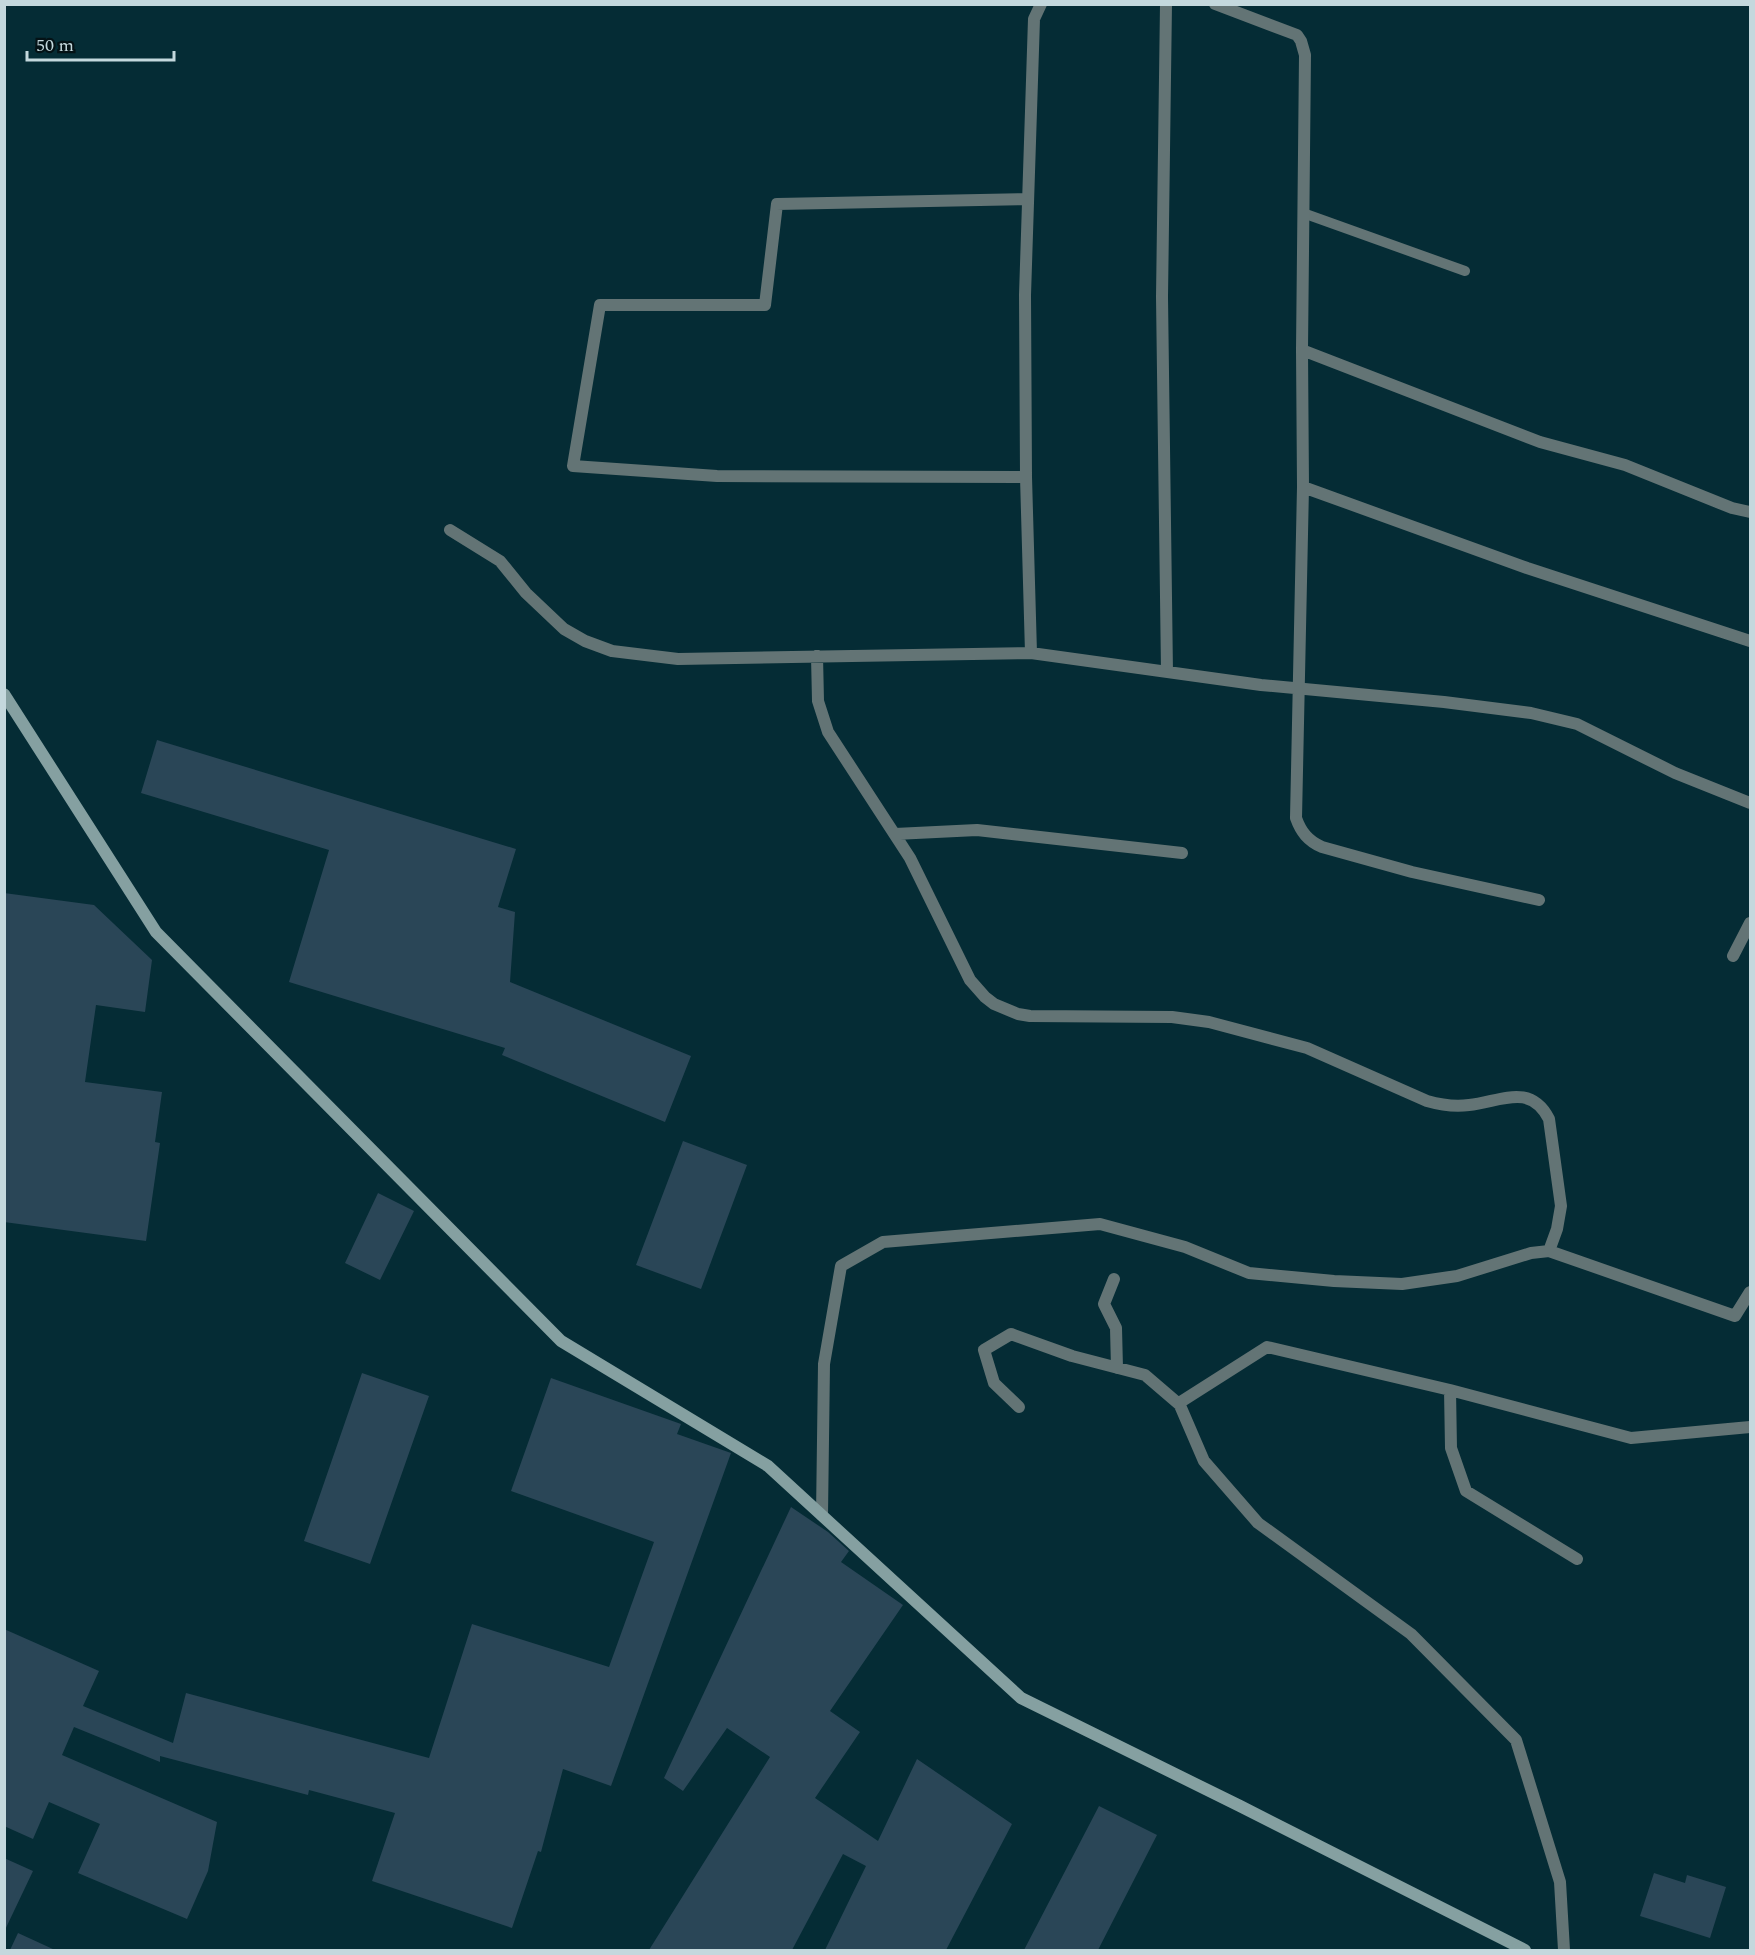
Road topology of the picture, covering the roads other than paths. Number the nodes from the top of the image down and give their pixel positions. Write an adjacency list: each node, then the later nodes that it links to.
1 (1041, 4): 4 (street)
2 (1166, 4): 15 (street)
3 (1215, 4): 5 (street)
4 (1028, 199): 8 (street); 8 (street)
5 (1303, 213): 6 (lane); 7 (street)
6 (1465, 272)
7 (1302, 350): 9 (street); 10 (street)
8 (1026, 477): 13 (street)
9 (1303, 487): 12 (street); 16 (street)
10 (1750, 512)
11 (450, 530): 14 (street)
12 (1750, 641)
13 (1031, 653): 14 (street); 15 (street)
14 (817, 656): 19 (street)
15 (1167, 672): 16 (street)
16 (1300, 689): 18 (street); 21 (street)
17 (4, 694): 32 (street)
18 (1750, 804)
19 (895, 834): 20 (street); 24 (street)
20 (1182, 853)
21 (1539, 900)
22 (1750, 923): 23 (street)
23 (1733, 956)
24 (1548, 1251): 26 (street); 32 (street)
25 (1114, 1279): 27 (street)
26 (1750, 1292)
27 (1118, 1368): 29 (street); 30 (street)
28 (1450, 1390): 29 (street); 31 (street); 33 (street)
29 (1180, 1405): 35 (street)
30 (1019, 1407)
31 (1750, 1427)
32 (822, 1515): 34 (street)
33 (1577, 1559)
34 (1525, 1950)
35 (1564, 1950)

